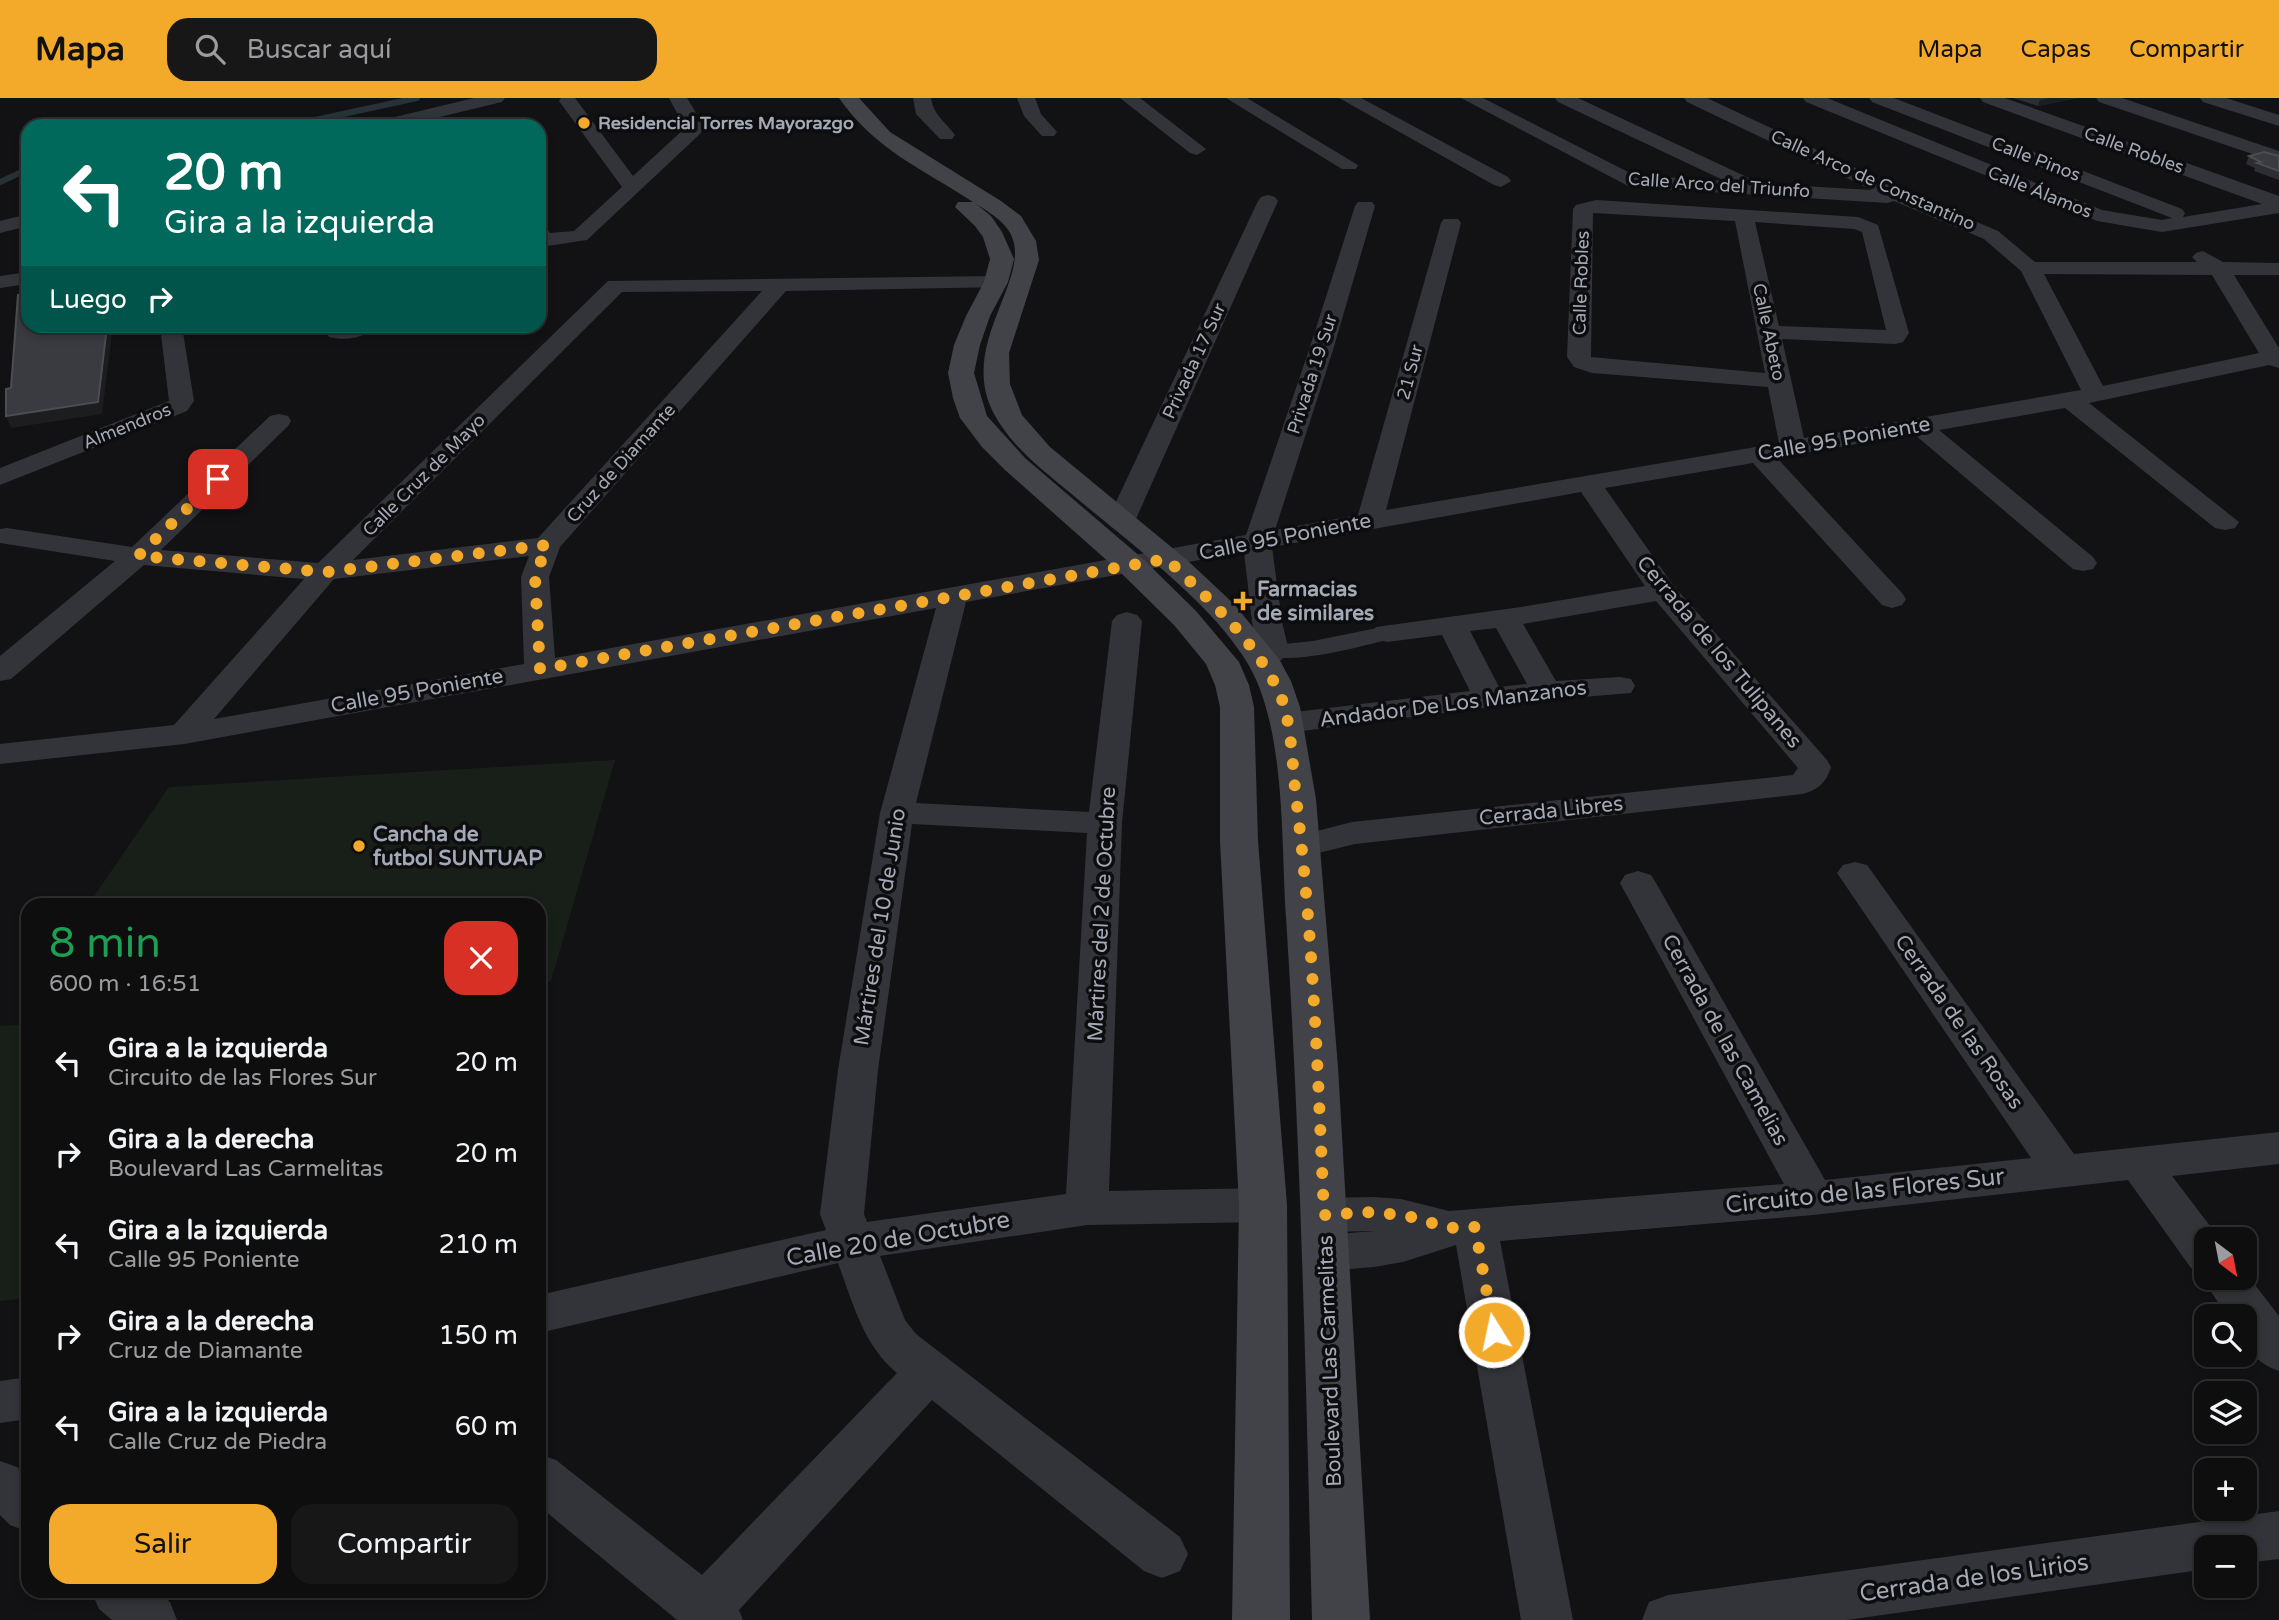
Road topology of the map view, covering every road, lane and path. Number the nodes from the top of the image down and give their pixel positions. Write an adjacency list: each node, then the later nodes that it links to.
1 (496, 98): 20 (street)
2 (678, 98): 31 (street)
3 (849, 98): 44 (main road)
4 (922, 98): 26 (street)
5 (1026, 98): 25 (street)
6 (1129, 98): 27 (street)
7 (1235, 98): 29 (street)
8 (1348, 98): 30 (street)
9 (1470, 98): 19 (street, Calle Arco del Triunfo)
10 (1614, 98): 18 (street)
11 (1693, 98): 33 (street, Calle Arco de Constantino)
12 (1812, 98): 41 (street, Calle Álamos)
13 (1878, 98): 38 (street, Calle Pinos)
14 (1989, 98): 35 (street, Calle Robles)
15 (2105, 98): 28 (street)
16 (2209, 98): 23 (street)
17 (568, 101): 31 (street)
18 (1559, 106): 19 (street); 32 (street)
19 (1505, 117): 32 (street, Calle Arco del Triunfo)
20 (410, 119)
21 (462, 119): 22 (street)
22 (487, 119)
23 (2279, 121)
24 (840, 127): 48 (main road)
25 (1048, 132)
26 (946, 135)
27 (1197, 149)
28 (2279, 157)
29 (1349, 165)
30 (1501, 181)
31 (633, 188): 43 (street)
32 (1756, 189): 33 (street, Calle Arco del Triunfo)
33 (1904, 198): 45 (street, Calle Arco de Constantino)
34 (1268, 201): 64 (street, Privada 17 Sur)
35 (2279, 205): 38 (street, Calle Álamos)
36 (1365, 206): 67 (street, Privada 19 Sur)
37 (1744, 216): 52 (street, Calle Abeto); 52 (street); 55 (street, Calle Robles)
38 (2194, 220): 41 (street, Calle Álamos)
39 (21, 222): 42 (street)
40 (1451, 223): 63 (street, 21 Sur)
41 (2161, 226): 47 (street)
42 (0, 228)
43 (546, 240)
44 (1028, 257): 48 (main road); 64 (main road, Boulevard Las Carmelitas)
45 (2031, 268): 47 (street); 56 (street, Calle Arco de Constantino)
46 (2279, 269): 47 (street)
47 (2220, 270): 54 (street)
48 (999, 271): 51 (street); 70 (main road, Boulevard Las Carmelitas)
49 (21, 279): 50 (street)
50 (0, 282)
51 (778, 286): 68 (street, Cruz de Diamante); 72 (street, Calle Cruz de Mayo)
52 (1769, 332): 55 (street, Calle Abeto)
53 (172, 333): 61 (street, Almendros)
54 (2277, 358): 56 (street, Calle 95 Poniente)
55 (1780, 381): 59 (street, Calle Abeto)
56 (2083, 397): 58 (street, Calle 95 Poniente); 65 (street)
57 (279, 421): 69 (street)
58 (1919, 426): 59 (street, Calle 95 Poniente); 71 (street)
59 (1793, 447): 60 (street, Calle 95 Poniente)
60 (1758, 453): 62 (street, Calle 95 Poniente); 74 (street)
61 (0, 477)
62 (1588, 482): 63 (street, Calle 95 Poniente); 73 (street, Cerrada de los Tulipanes)
63 (1370, 521): 67 (street, Calle 95 Poniente)
64 (1121, 522): 70 (main road, Boulevard Las Carmelitas)
65 (2225, 522)
66 (8, 536): 69 (street)
67 (1257, 542): 70 (street, Calle 95 Poniente); 80 (street)
68 (547, 545): 72 (street); 81 (street, Cruz de Diamante)
69 (138, 556): 72 (street); 82 (street)
70 (1149, 562): 75 (street, Calle 95 Poniente); 80 (main road, Boulevard Las Carmelitas); 94 (main road, Boulevard Las Carmelitas)
71 (2084, 563)
72 (326, 572): 87 (street, Calle Cruz de Mayo)
73 (1663, 591): 76 (street); 89 (street, Cerrada de los Tulipanes)
74 (1892, 599)
75 (951, 606): 81 (street, Calle 95 Poniente); 90 (street, Mártires del 10 de Junio)
76 (1505, 618): 78 (street); 84 (street)
77 (1127, 621): 91 (street, Mártires del 2 de Octubre)
78 (1452, 624): 79 (street); 85 (street)
79 (1387, 633): 80 (street)
80 (1268, 655): 86 (main road, Boulevard Las Carmelitas)
81 (540, 669): 87 (street, Calle 95 Poniente)
82 (0, 672)
83 (1620, 686): 84 (street, Andador De Los Manzanos)
84 (1546, 691): 85 (street, Andador De Los Manzanos)
85 (1488, 697): 86 (street, Andador De Los Manzanos)
86 (1287, 723): 92 (main road, Boulevard Las Carmelitas)
87 (184, 734): 88 (street, Calle 95 Poniente)
88 (0, 754)
89 (1802, 784): 92 (street, Cerrada Libres)
90 (897, 813): 91 (street); 105 (street, Mártires del 10 de Junio)
91 (1105, 823): 101 (street, Mártires del 2 de Octubre)
92 (1302, 861): 94 (main road); 103 (main road, Boulevard Las Carmelitas)
93 (1855, 873): 98 (street, Cerrada de las Rosas)
94 (1241, 876): 100 (main road, Boulevard Las Carmelitas)
95 (1638, 883): 99 (street, Cerrada de las Camelias)
96 (2279, 1148): 97 (street, Circuito de las Flores Sur)
97 (2138, 1163): 98 (street, Circuito de las Flores Sur); 104 (street)
98 (2063, 1171): 99 (street, Circuito de las Flores Sur)
99 (1813, 1198): 102 (street, Circuito de las Flores Sur)
100 (1263, 1205): 101 (street, Calle 20 de Octubre); 120 (main road, Boulevard Las Carmelitas)
101 (1087, 1208): 105 (street, Calle 20 de Octubre)
102 (1462, 1228): 103 (street, Circuito de las Flores Sur); 122 (street)
103 (1324, 1234): 121 (main road, Boulevard Las Carmelitas)
104 (2194, 1238)
105 (853, 1242): 107 (street, Calle 20 de Octubre); 109 (street, Mártires del 10 de Junio)
106 (2233, 1290): 108 (street)
107 (546, 1312)
108 (2279, 1351)
109 (929, 1371): 116 (street, Mártires del 10 de Junio); 118 (street)
110 (21, 1399): 111 (street)
111 (0, 1402)
112 (546, 1482): 118 (street)
113 (0, 1483): 114 (street)
114 (21, 1502)
115 (2279, 1535): 123 (street, Cerrada de los Lirios)
116 (1162, 1553)
117 (125, 1598): 119 (street)
118 (711, 1615)
119 (150, 1620)
120 (1261, 1620)
121 (1341, 1620)
122 (1547, 1620)
123 (1668, 1620)

